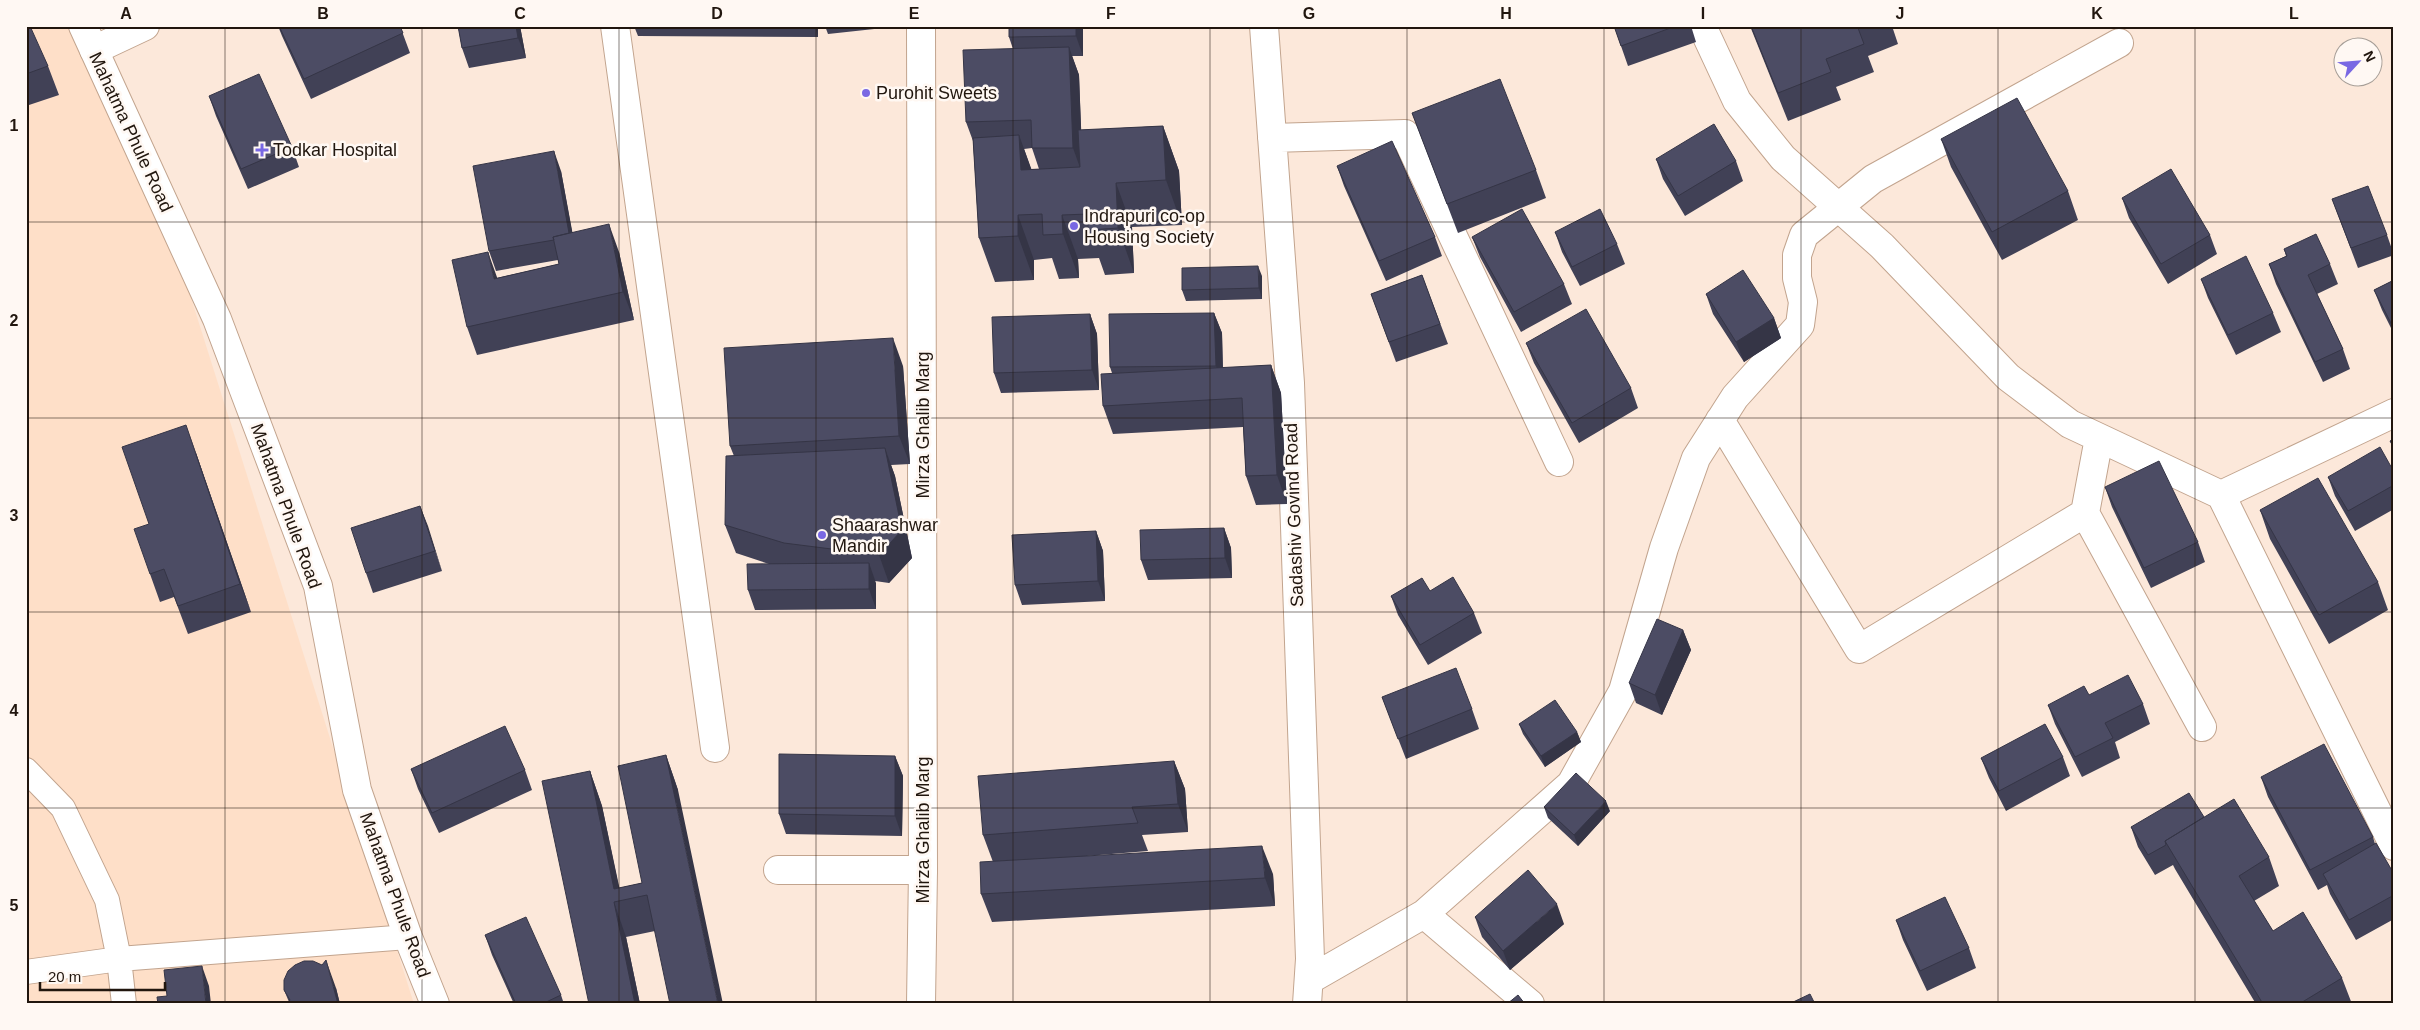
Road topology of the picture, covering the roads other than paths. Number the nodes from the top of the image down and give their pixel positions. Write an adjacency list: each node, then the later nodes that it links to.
1 (145, 26): 6 (street)
2 (615, 26): 17 (street)
3 (921, 26): 21 (street, Mirza Ghalib Marg)
4 (1264, 26): 8 (street, Sadashiv Govind Road)
5 (1702, 26): 9 (street)
6 (88, 38): 23 (street, Mahatma Phule Road)
7 (2119, 43): 9 (street)
8 (1272, 138): 13 (street); 26 (street, Sadashiv Govind Road)
9 (1839, 208): 11 (street); 12 (street)
10 (2394, 413): 14 (street)
11 (1720, 420): 15 (street); 22 (street)
12 (2099, 438): 14 (street); 15 (street)
13 (1559, 462)
14 (2221, 495): 19 (street)
15 (2085, 514): 16 (street)
16 (2202, 727)
17 (715, 748)
18 (26, 770): 24 (lane)
19 (2394, 846)
20 (778, 870): 21 (street)
21 (923, 870): 29 (street, Mirza Ghalib Marg)
22 (1424, 914): 26 (street); 30 (street)
23 (408, 937): 24 (lane); 28 (street, Mahatma Phule Road)
24 (119, 958): 25 (lane); 27 (lane)
25 (26, 972)
26 (1308, 992)
27 (124, 1004)
28 (435, 1004)
29 (921, 1004)
30 (1530, 1004)

